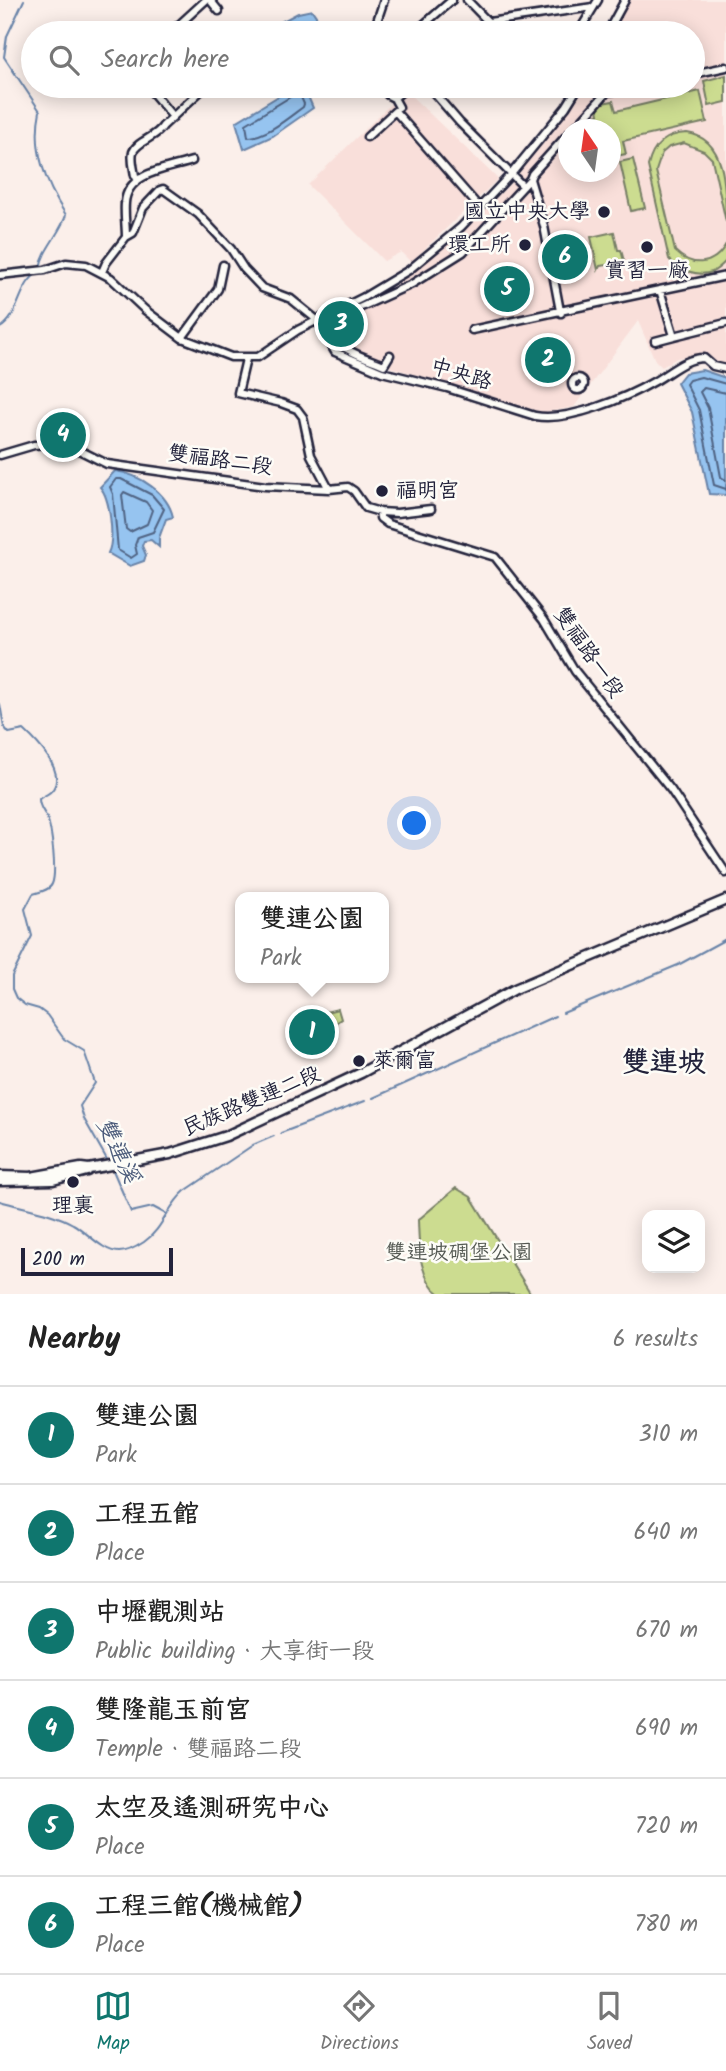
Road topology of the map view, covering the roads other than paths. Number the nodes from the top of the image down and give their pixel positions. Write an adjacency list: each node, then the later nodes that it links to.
1 (208, 0): 8 (street); 9 (street)
2 (384, 0): 10 (street)
3 (452, 0): 11 (street)
4 (467, 0): 12 (street)
5 (598, 0): 7 (street)
6 (625, 0): 15 (street)
7 (593, 8): 13 (street); 14 (street)
8 (219, 11)
9 (184, 21)
10 (377, 21)
11 (428, 21)
12 (488, 21)
13 (496, 21)
14 (585, 21)
15 (614, 21)
16 (726, 66): 17 (street)
17 (705, 72)
18 (157, 98): 25 (street)
19 (193, 98): 25 (street)
20 (392, 98): 24 (street)
21 (438, 98): 30 (street)
22 (572, 98): 30 (street)
23 (602, 98): 26 (street)
24 (397, 109): 27 (street); 34 (street)
25 (173, 117): 31 (street)
26 (583, 119)
27 (368, 137)
28 (558, 146): 32 (street)
29 (192, 161): 31 (street)
30 (512, 173): 33 (street); 34 (street)
31 (138, 178): 35 (street)
32 (530, 179): 33 (street); 41 (street)
33 (522, 185): 48 (street)
34 (480, 207): 42 (street)
35 (126, 237): 37 (street); 42 (street)
36 (223, 265): 46 (street)
37 (102, 272): 38 (street); 46 (street)
38 (0, 275)
39 (726, 275): 40 (street)
40 (660, 290): 41 (street); 45 (street)
41 (560, 312): 44 (street)
42 (317, 320): 49 (street); 50 (street, 中央路)
43 (726, 323): 45 (street)
44 (472, 330)
45 (674, 336): 47 (street)
46 (182, 338): 49 (street)
47 (655, 341)
48 (390, 355)
49 (246, 359): 52 (street)
50 (726, 369)
51 (0, 456): 52 (street, 雙福路二段)
52 (330, 489): 54 (street, 雙福路二段)
53 (431, 509): 54 (street)
54 (380, 512): 55 (street, 雙福路一段)
55 (726, 873)
56 (726, 900): 57 (main road, 民族路雙連二段)
57 (89, 1169): 58 (main road); 59 (main road)
58 (0, 1176)
59 (0, 1181)

